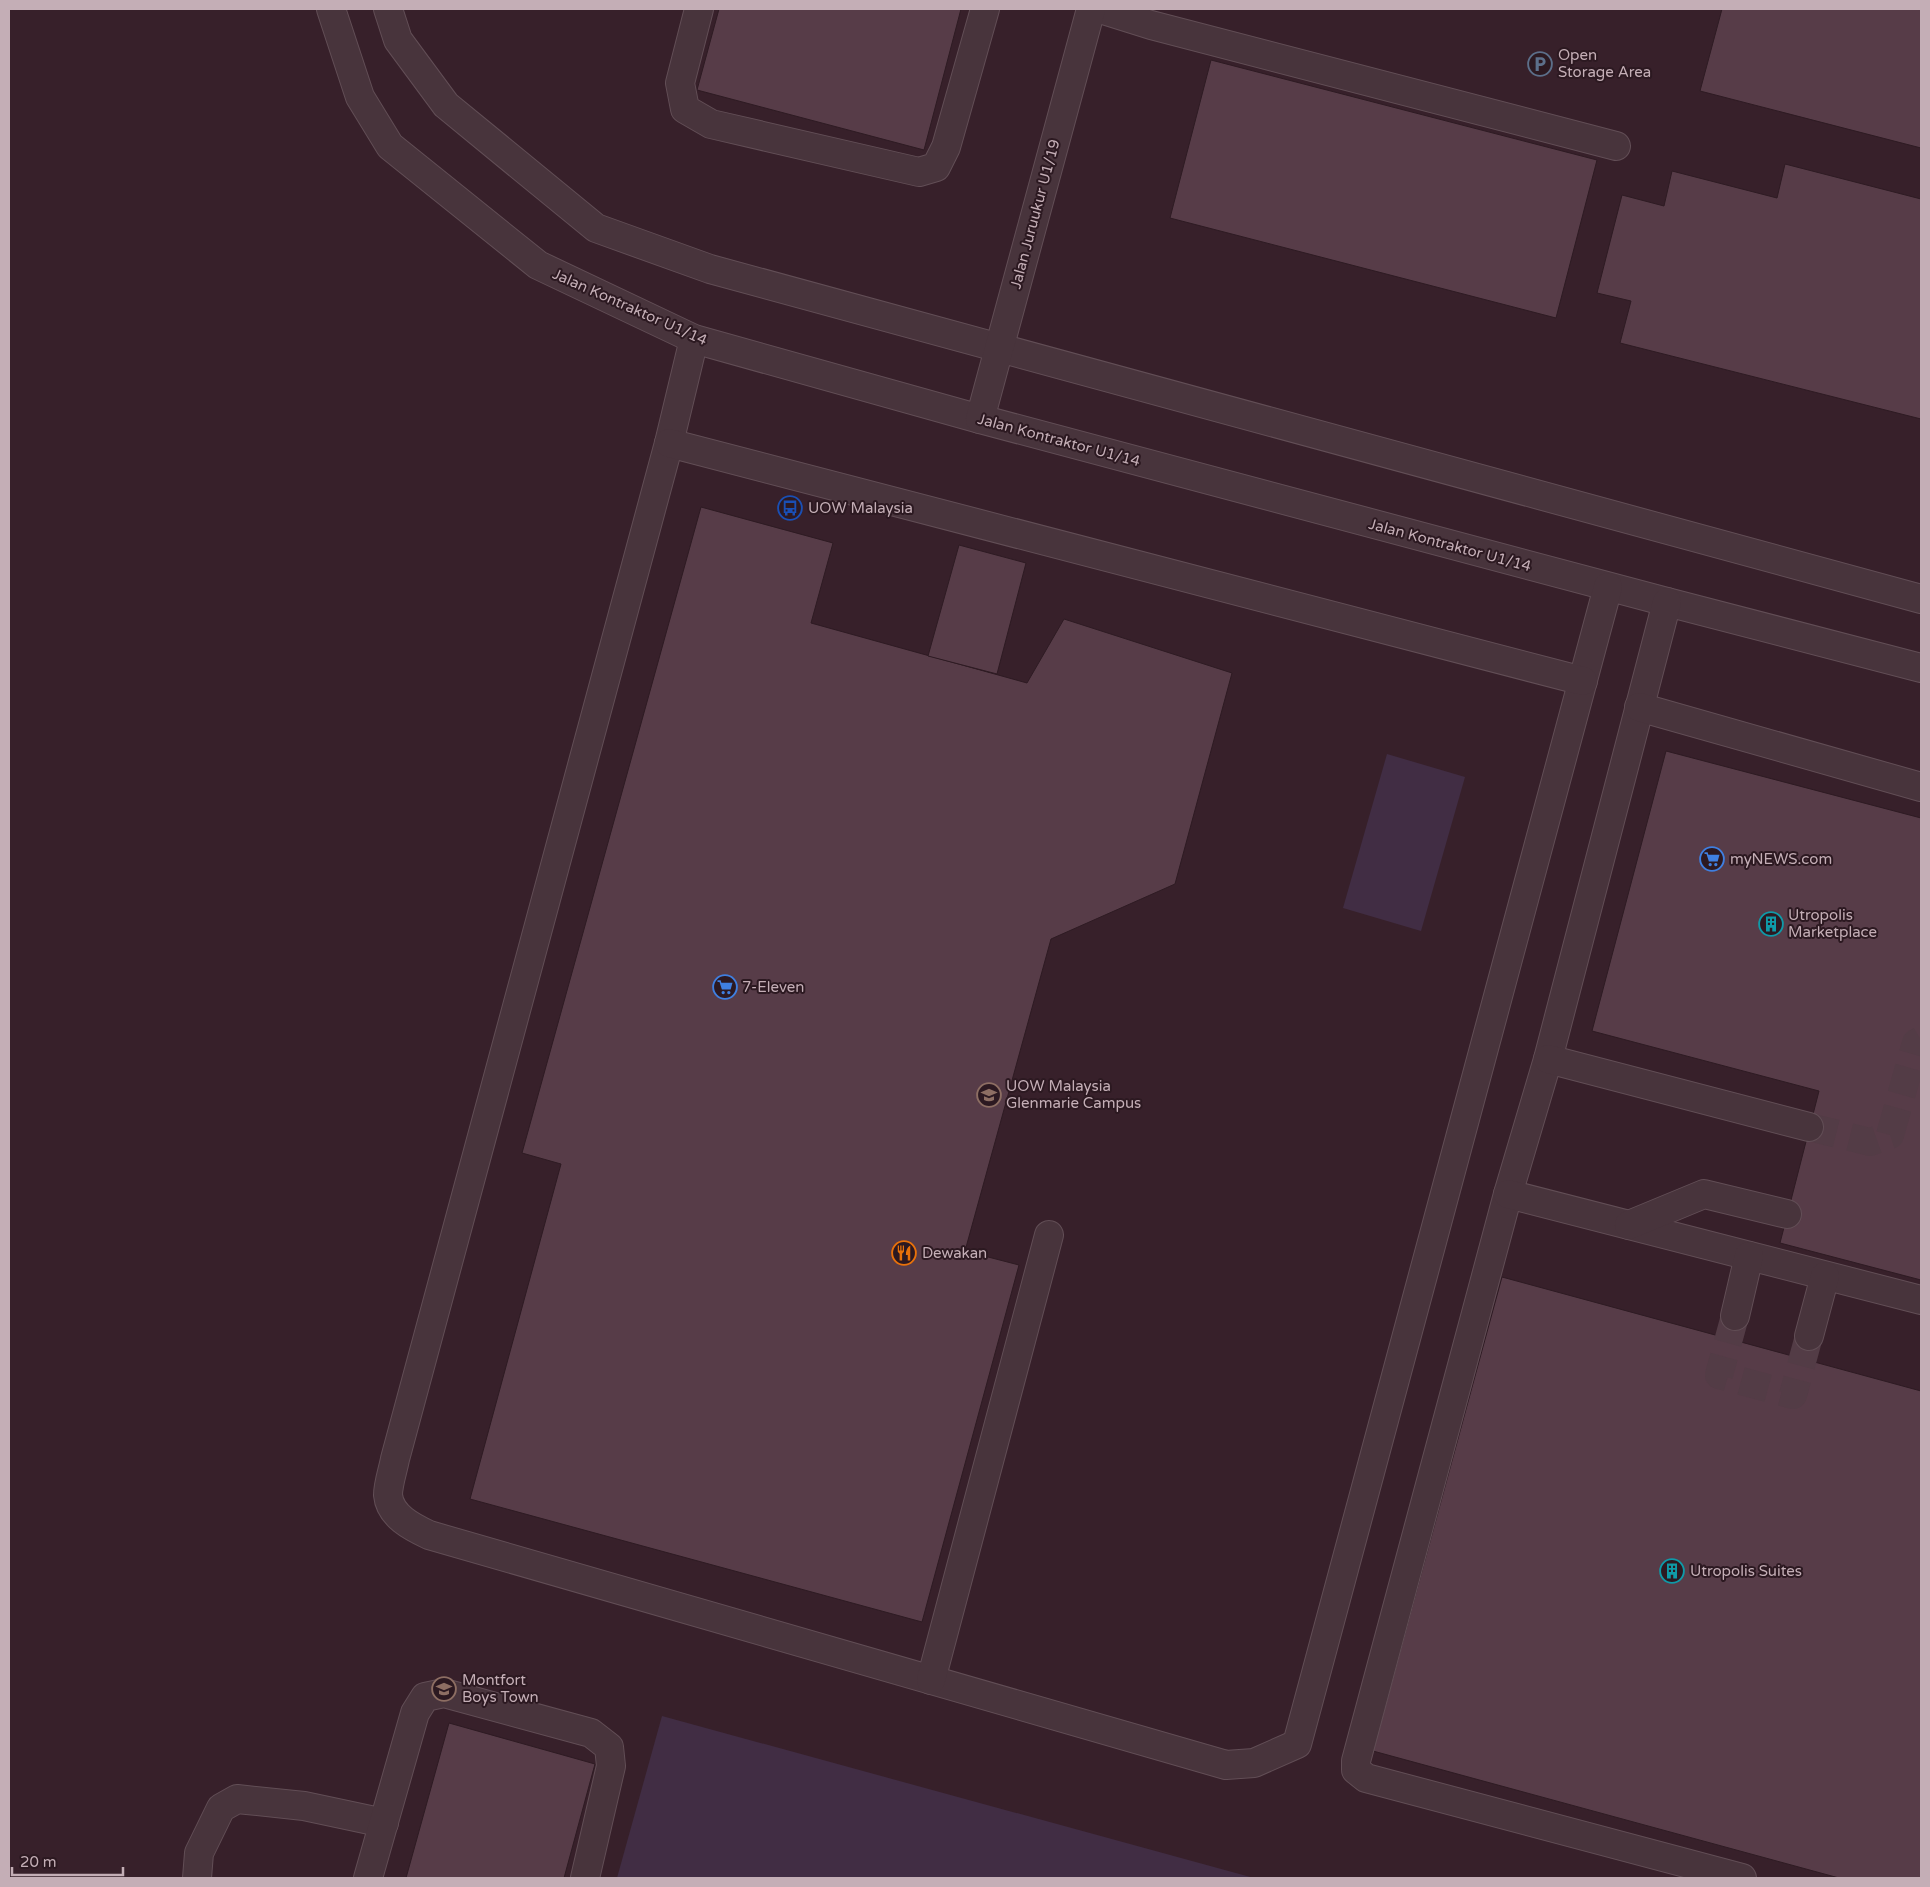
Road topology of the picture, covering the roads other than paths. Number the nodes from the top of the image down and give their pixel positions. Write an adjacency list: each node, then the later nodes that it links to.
1 (331, 9): 8 (street, Jalan Kontraktor U1/14)
2 (388, 9): 9 (street)
3 (699, 9): 4 (street)
4 (985, 9)
5 (1091, 9): 9 (street, Jalan Juruukur U1/19)
6 (1100, 9): 7 (street)
7 (1616, 146)
8 (694, 339): 10 (street, Jalan Kontraktor U1/14); 11 (street)
9 (1000, 347): 10 (street, Jalan Juruukur U1/19); 13 (street)
10 (980, 419): 12 (street, Jalan Kontraktor U1/14)
11 (669, 443): 16 (street); 30 (street)
12 (1608, 587): 14 (street, Jalan Kontraktor U1/14); 16 (street)
13 (1921, 599)
14 (1667, 602): 15 (street, Jalan Kontraktor U1/14); 17 (street)
15 (1921, 668)
16 (1583, 681): 30 (street)
17 (1638, 707): 18 (street); 19 (street)
18 (1921, 787)
19 (1548, 1059): 20 (street); 21 (street)
20 (1809, 1127)
21 (1508, 1194): 23 (street); 35 (street)
22 (1787, 1214): 23 (street)
23 (1629, 1225): 25 (street)
24 (1049, 1235): 30 (street)
25 (1749, 1256): 26 (street); 28 (street)
26 (1825, 1276): 27 (street); 29 (street)
27 (1921, 1300)
28 (1735, 1316)
29 (1809, 1336)
30 (932, 1680)
31 (384, 1823): 32 (street); 33 (street); 34 (street)
32 (197, 1878)
33 (368, 1878)
34 (585, 1878)
35 (1742, 1878)

